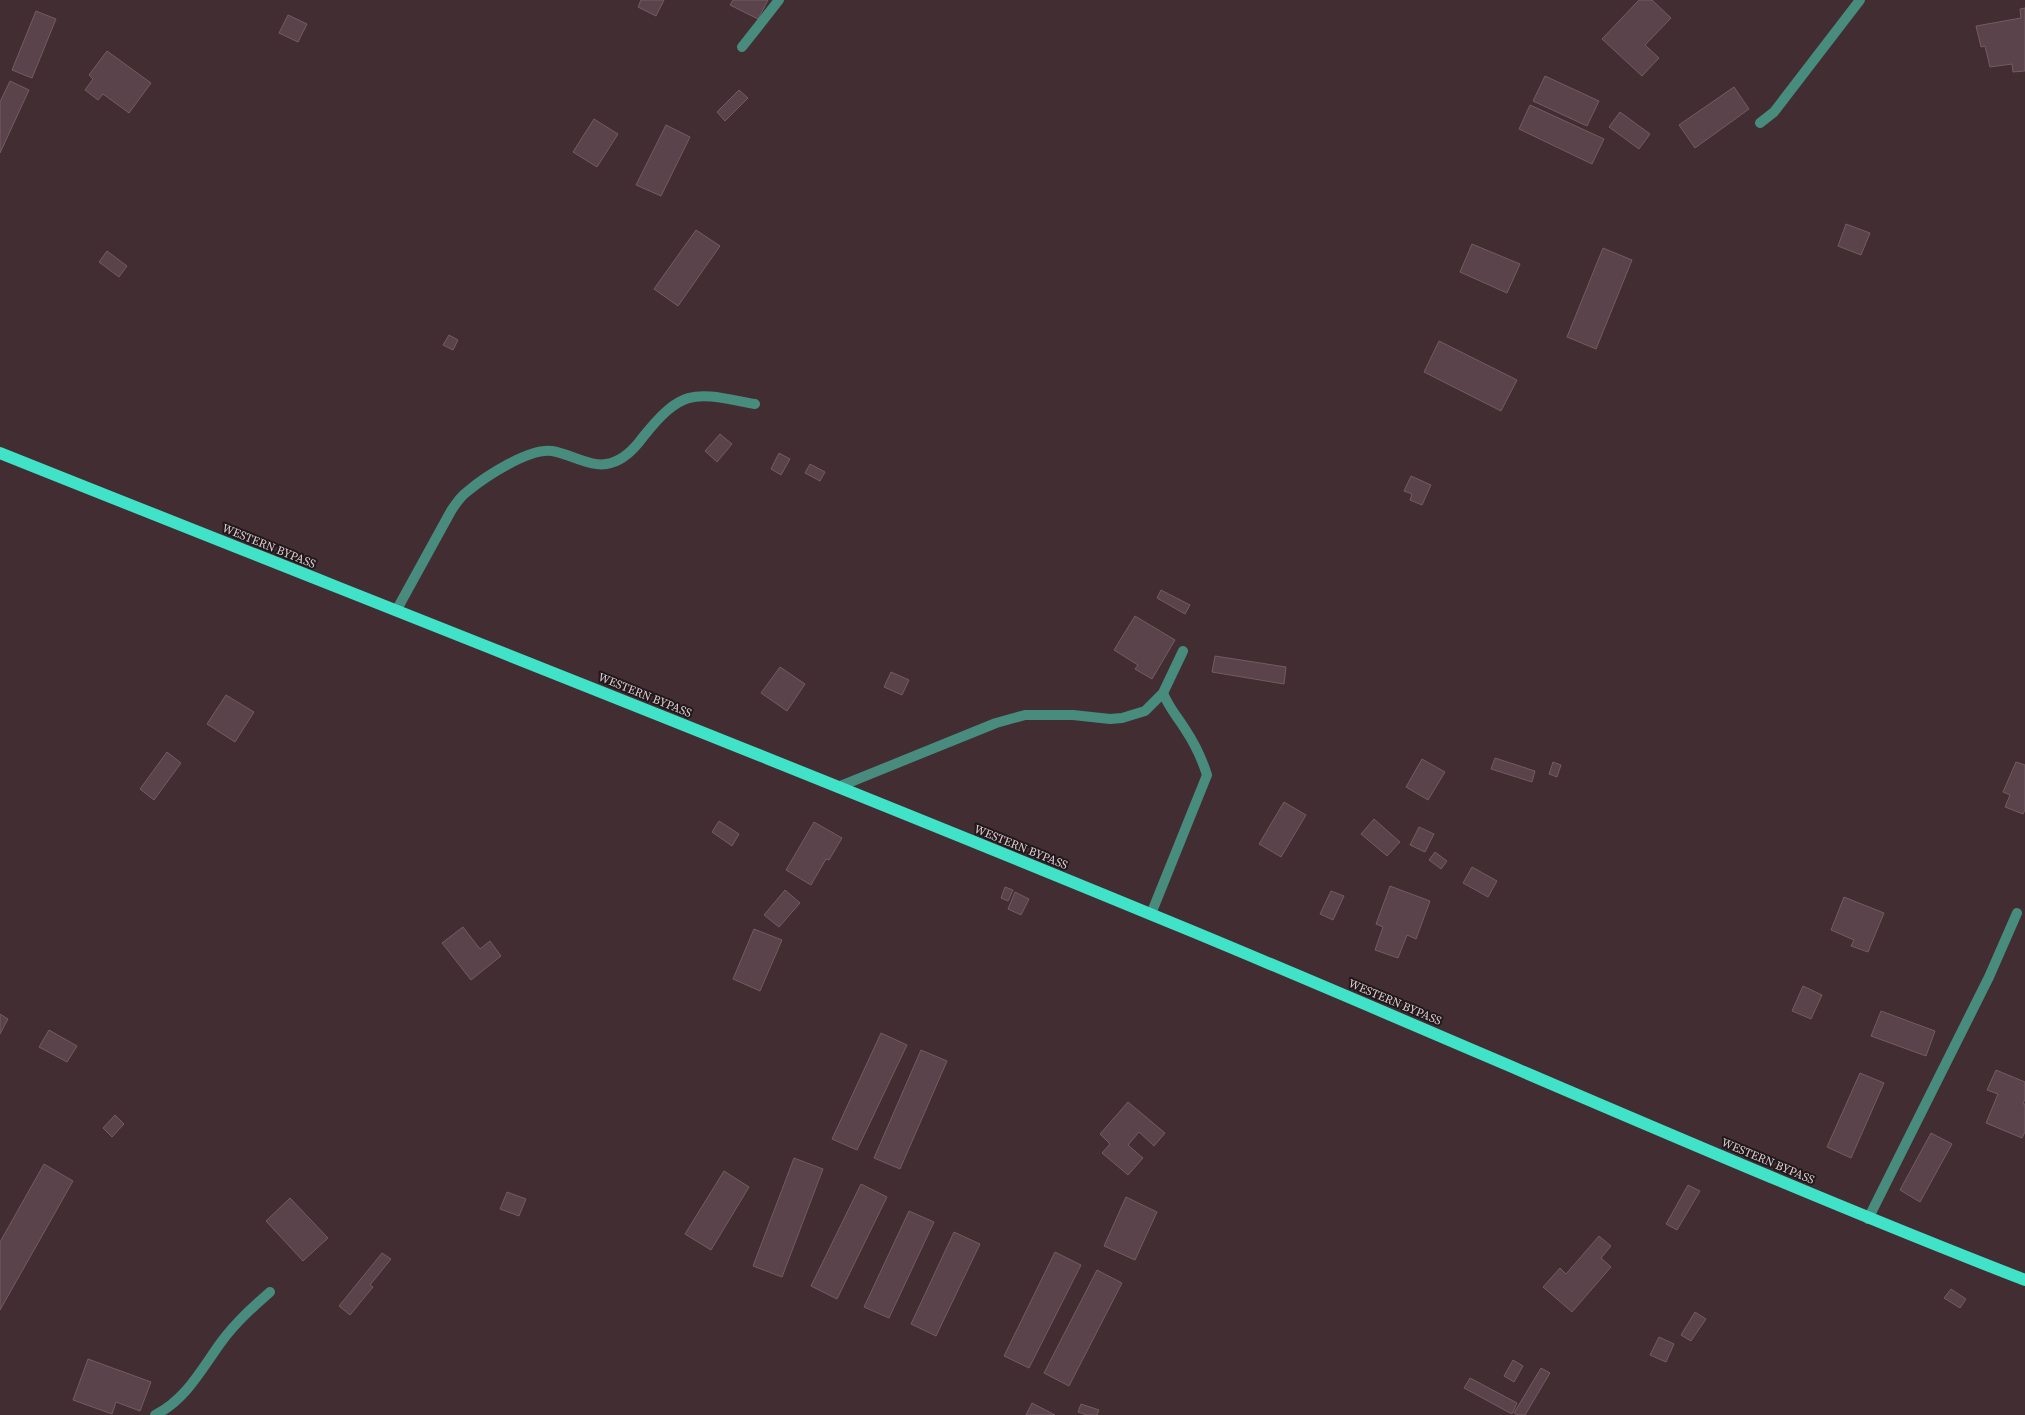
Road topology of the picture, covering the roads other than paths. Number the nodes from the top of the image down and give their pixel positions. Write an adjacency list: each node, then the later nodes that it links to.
1 (779, 0): 3 (lane)
2 (1860, 0): 4 (lane)
3 (742, 47)
4 (1760, 123)
5 (755, 404): 7 (lane)
6 (0, 453): 7 (main road, WESTERN BYPASS)
7 (396, 611): 10 (main road, WESTERN BYPASS)
8 (1183, 651): 9 (lane)
9 (1163, 693): 10 (lane); 12 (lane)
10 (838, 787): 12 (main road, WESTERN BYPASS)
11 (2017, 913): 13 (lane)
12 (1151, 914): 13 (main road, WESTERN BYPASS)
13 (1868, 1219): 14 (main road, WESTERN BYPASS)
14 (2025, 1280)
15 (270, 1292): 16 (lane)
16 (155, 1415)

